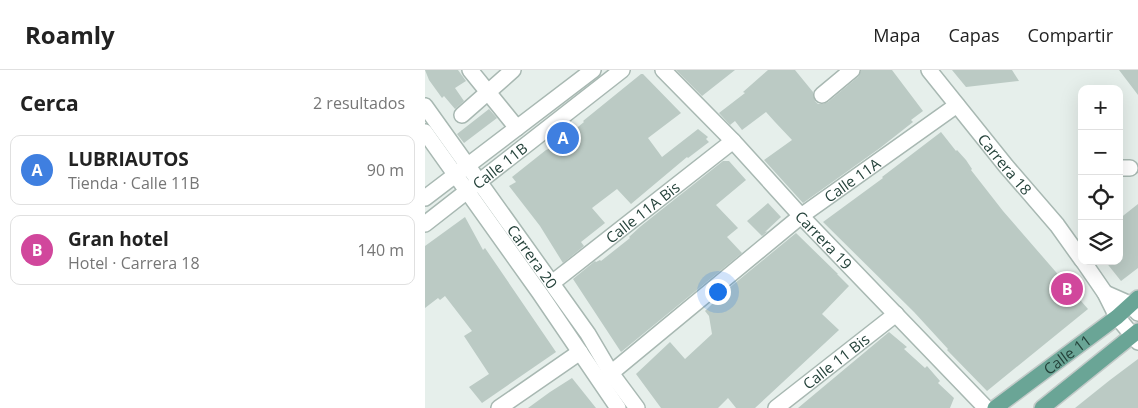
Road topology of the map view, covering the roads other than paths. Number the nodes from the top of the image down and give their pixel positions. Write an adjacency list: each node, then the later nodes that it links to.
1 (470, 70): 8 (street)
2 (513, 70): 8 (street)
3 (593, 70): 13 (street, Calle 11B)
4 (622, 70): 18 (street, Calle 11B)
5 (663, 70): 15 (street, Carrera 19)
6 (852, 70): 9 (street)
7 (932, 71): 10 (street, Carrera 18)
8 (489, 92): 12 (street); 13 (street)
9 (822, 94)
10 (957, 105): 20 (street, Calle 11A); 22 (street, Carrera 18)
11 (425, 106): 16 (street, Carrera 20)
12 (462, 115)
13 (517, 128): 16 (street, Calle 11B)
14 (425, 132): 17 (street, Carrera 20)
15 (733, 141): 20 (street, Carrera 19); 24 (street, Calle 11A Bis)
16 (467, 164): 17 (street, Calle 11B); 18 (street, Carrera 20)
17 (455, 175): 18 (street, Carrera 20); 19 (street, Calle 11B)
18 (474, 187): 21 (street, Calle 11B); 24 (street, Carrera 20); 30 (street, Carrera 20)
19 (425, 198)
20 (801, 216): 27 (street, Carrera 19); 31 (street, Calle 11A)
21 (425, 224)
22 (1078, 254)
23 (1085, 265): 25 (street, Carrera 18)
24 (552, 284): 31 (street, Carrera 20)
25 (1105, 293): 26 (street); 28 (street, Carrera 18)
26 (1135, 305): 28 (main road, Calle 11)
27 (896, 314): 35 (street, Calle 11 Bis); 36 (street, Carrera 19)
28 (1117, 317): 29 (street, Carrera 18); 37 (main road, Calle 11)
29 (1136, 336): 38 (main road, Calle 11)
30 (580, 352): 32 (street); 33 (street, Carrera 20)
31 (611, 373): 34 (street, Carrera 20)
32 (499, 408)
33 (618, 408)
34 (637, 408)
35 (777, 408)
36 (986, 408)
37 (995, 408)
38 (1042, 408)

